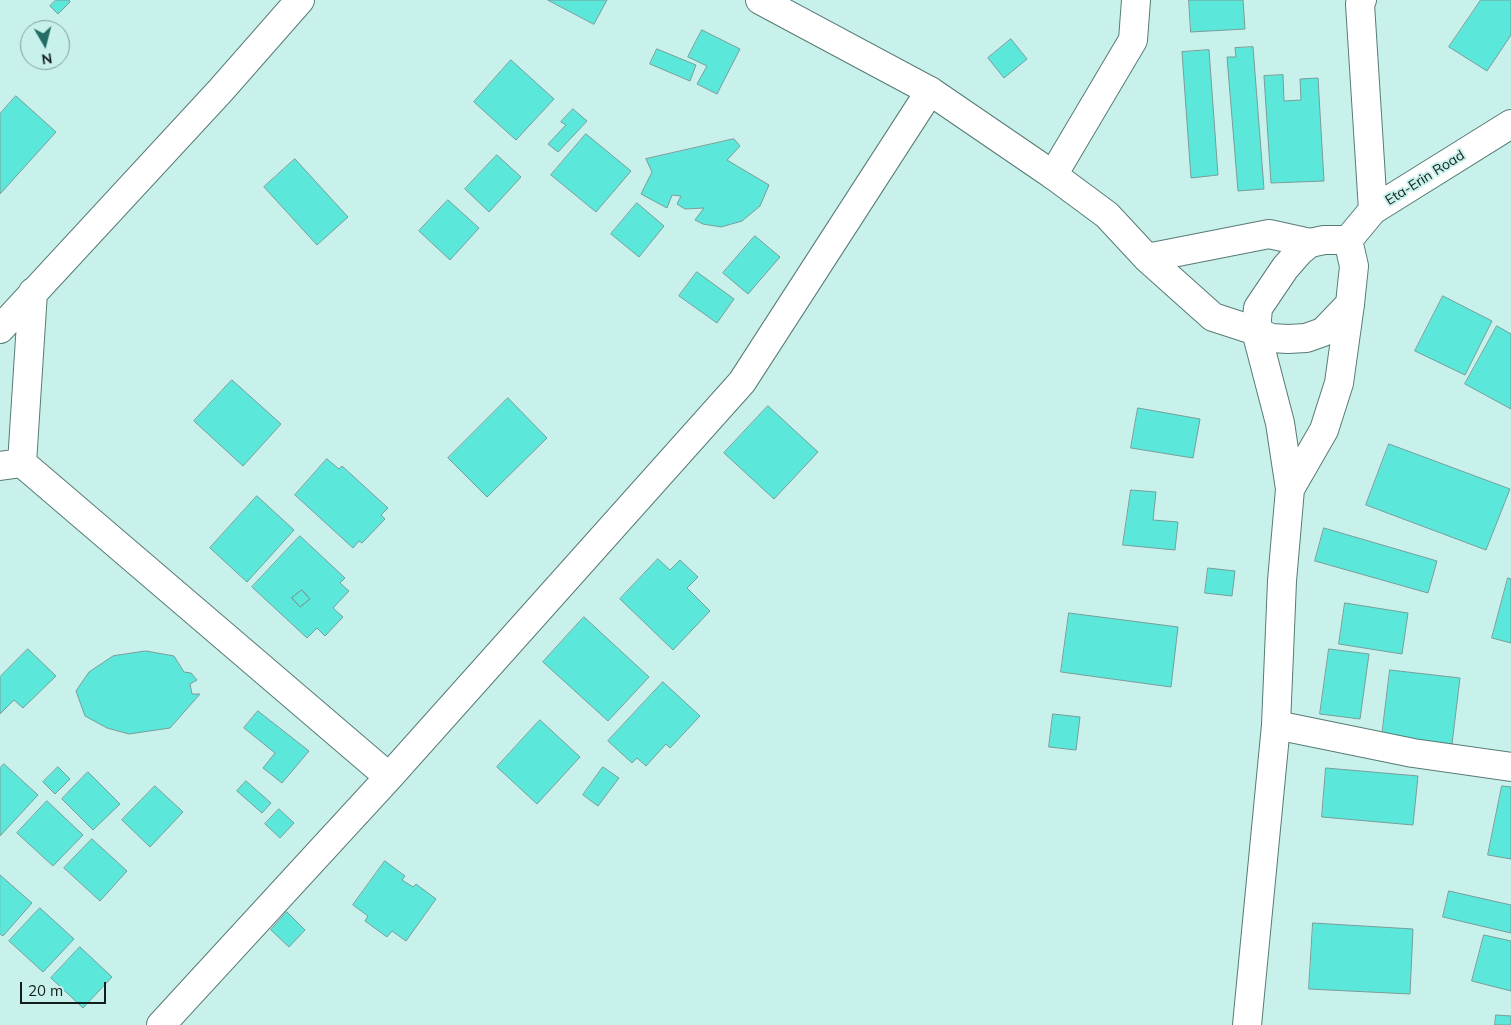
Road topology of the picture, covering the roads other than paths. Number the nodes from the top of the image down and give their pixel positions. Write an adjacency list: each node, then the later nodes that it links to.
1 (300, 0): 12 (street)
2 (760, 0): 5 (street)
3 (1136, 0): 7 (street)
4 (1359, 1): 8 (street)
5 (930, 91): 7 (street); 20 (street)
6 (1511, 124): 8 (street, Eta-Erin Road)
7 (1053, 175): 11 (street)
8 (1373, 210): 9 (street, Eta-Erin Road)
9 (1348, 240): 10 (street); 13 (street)
10 (1310, 243): 11 (street); 15 (street)
11 (1147, 258): 15 (street)
12 (33, 292): 14 (street); 16 (street)
13 (1350, 304): 15 (street); 17 (street)
14 (0, 329)
15 (1256, 331): 17 (street)
16 (11, 464): 20 (street)
17 (1290, 489): 18 (street)
18 (1276, 725): 19 (street); 22 (street)
19 (1511, 766)
20 (389, 777): 21 (street)
21 (161, 1025)
22 (1247, 1025)

